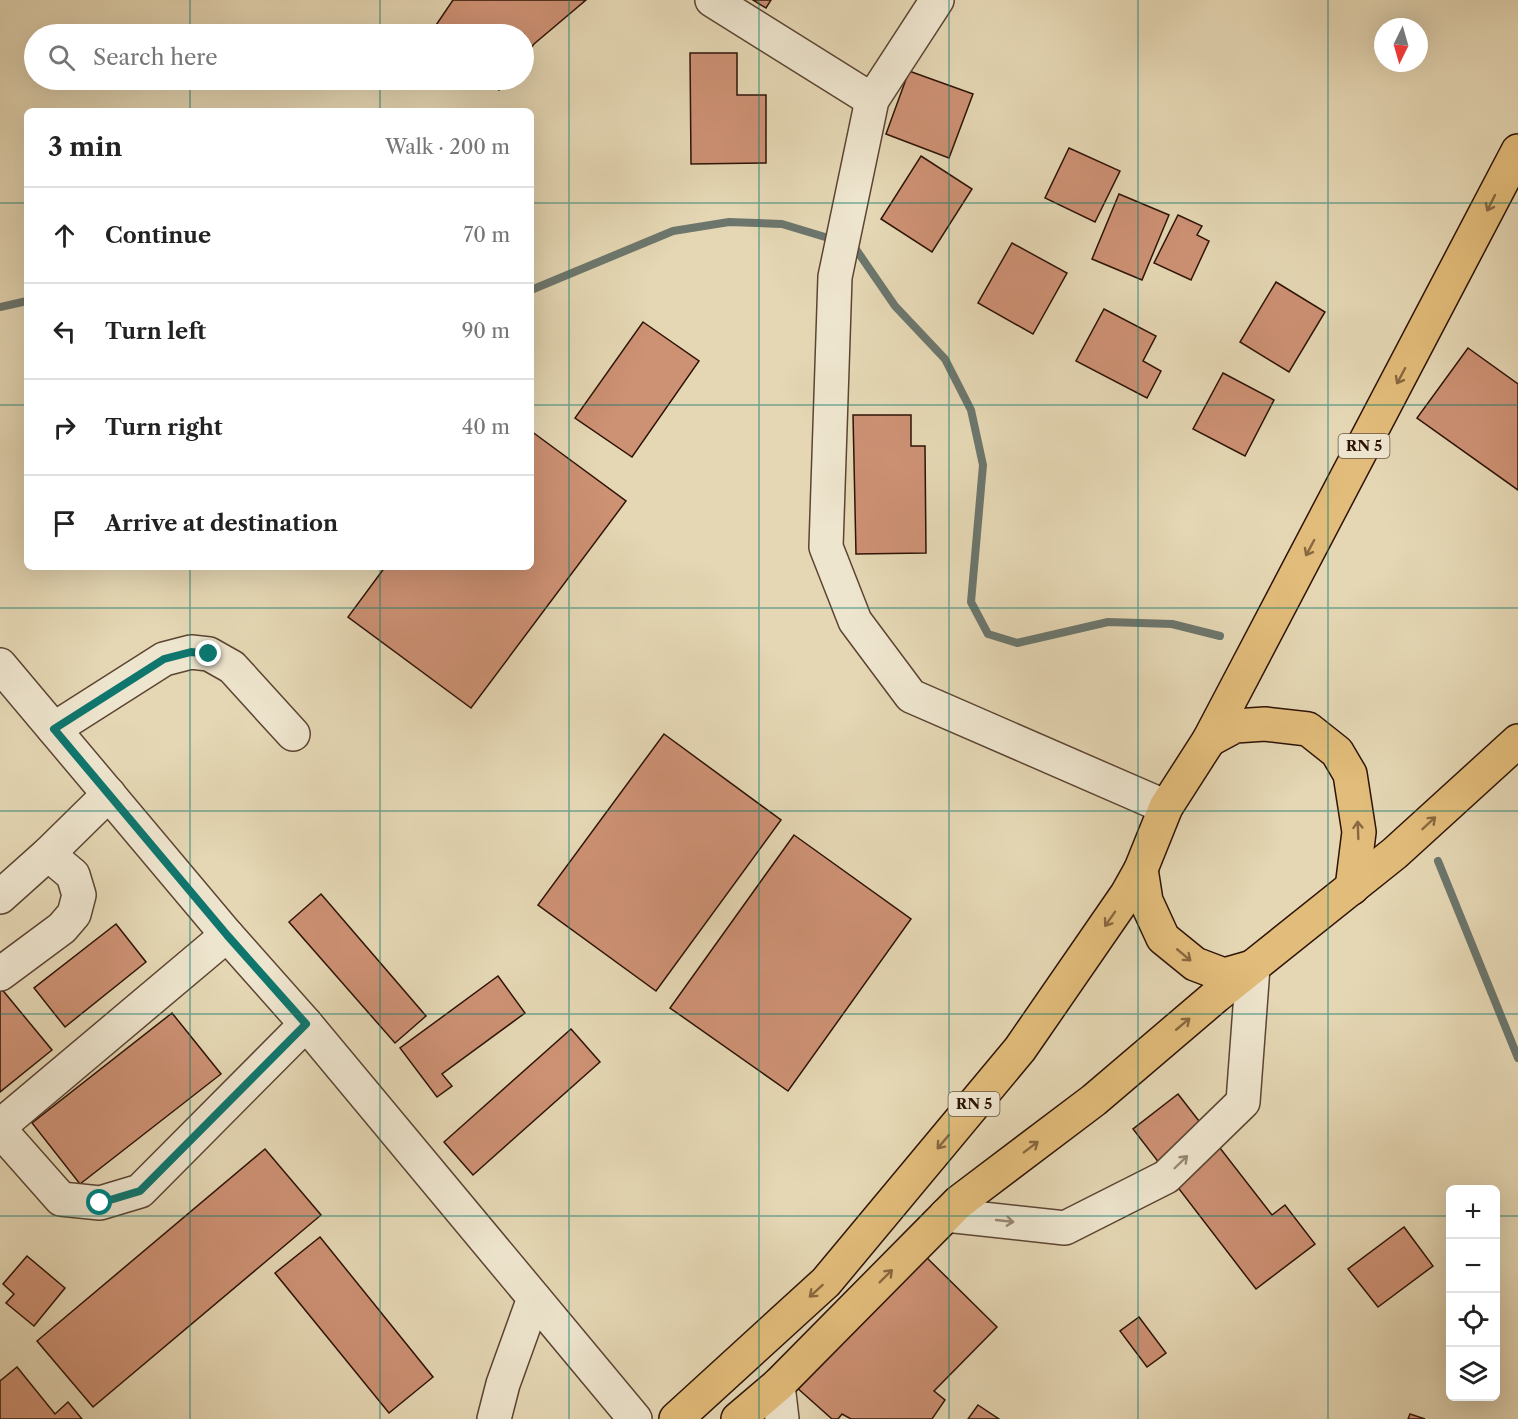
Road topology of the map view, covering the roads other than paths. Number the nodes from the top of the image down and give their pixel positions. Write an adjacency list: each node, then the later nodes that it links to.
1 (712, 0): 3 (street)
2 (937, 0): 3 (street)
3 (872, 100): 11 (street)
4 (1518, 151): 8 (highway, RN 5, one-way to 8)
5 (0, 665): 6 (street)
6 (54, 729): 7 (street); 10 (street)
7 (293, 734)
8 (1209, 740): 11 (highway, RN 5); 14 (highway, one-way to 8)
9 (1518, 741): 14 (highway, one-way to 9)
10 (109, 794): 12 (street); 16 (street)
11 (1166, 807): 13 (highway, RN 5)
12 (48, 854): 15 (street); 18 (street)
13 (1141, 869): 17 (highway, one-way to 17); 26 (highway, RN 5, one-way to 26)
14 (1352, 888): 17 (highway)
15 (0, 897)
16 (227, 935): 19 (street); 20 (street)
17 (1253, 967): 21 (highway, one-way to 17); 21 (street, one-way to 17)
18 (0, 974)
19 (306, 1024): 20 (street); 22 (street)
20 (0, 1128)
21 (946, 1215): 23 (highway, one-way to 21)
22 (534, 1298): 24 (street); 25 (street)
23 (778, 1385): 27 (highway); 28 (street)
24 (494, 1419)
25 (635, 1419)
26 (676, 1419)
27 (738, 1419)
28 (782, 1419)

